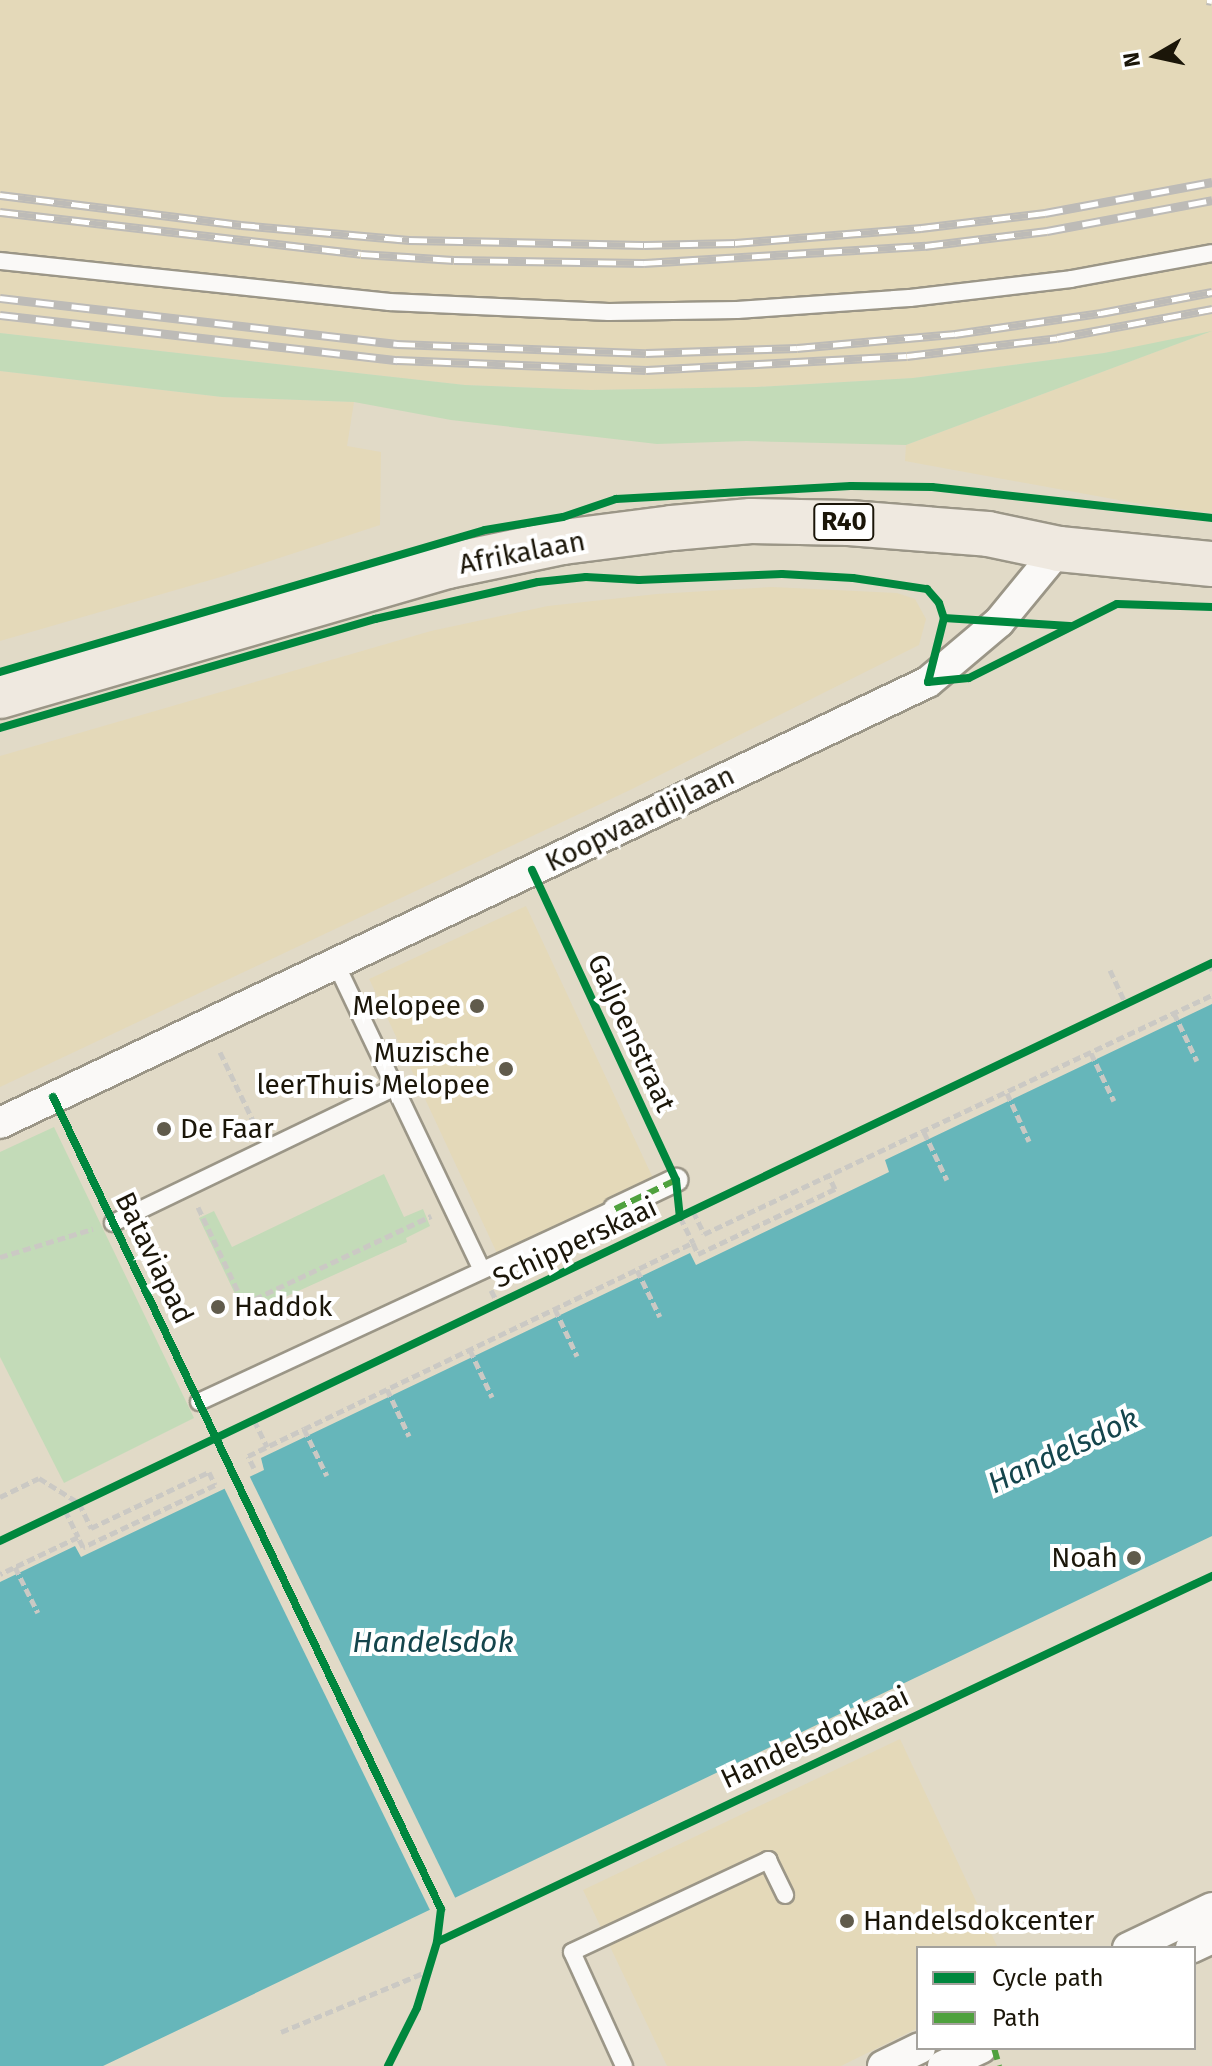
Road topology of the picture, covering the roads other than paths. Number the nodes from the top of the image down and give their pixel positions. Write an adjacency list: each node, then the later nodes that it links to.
1 (1212, 253): 2 (lane)
2 (0, 261)
3 (1059, 549): 4 (main road, R40); 5 (main road, Afrikalaan / R40); 6 (street, Koopvaardijlaan)
4 (1212, 564)
5 (0, 696)
6 (336, 964): 7 (lane); 8 (street, Koopvaardijlaan)
7 (395, 1087): 11 (lane); 12 (lane)
8 (0, 1123)
9 (676, 1180): 10 (street)
10 (615, 1209): 12 (lane)
11 (113, 1223)
12 (482, 1270): 13 (lane)
13 (199, 1402)
14 (785, 1895): 19 (lane)
15 (1212, 1908): 16 (street)
16 (1132, 1946)
17 (916, 2050): 20 (street)
18 (977, 2050): 21 (street)
19 (624, 2066)
20 (883, 2066)
21 (943, 2066)

